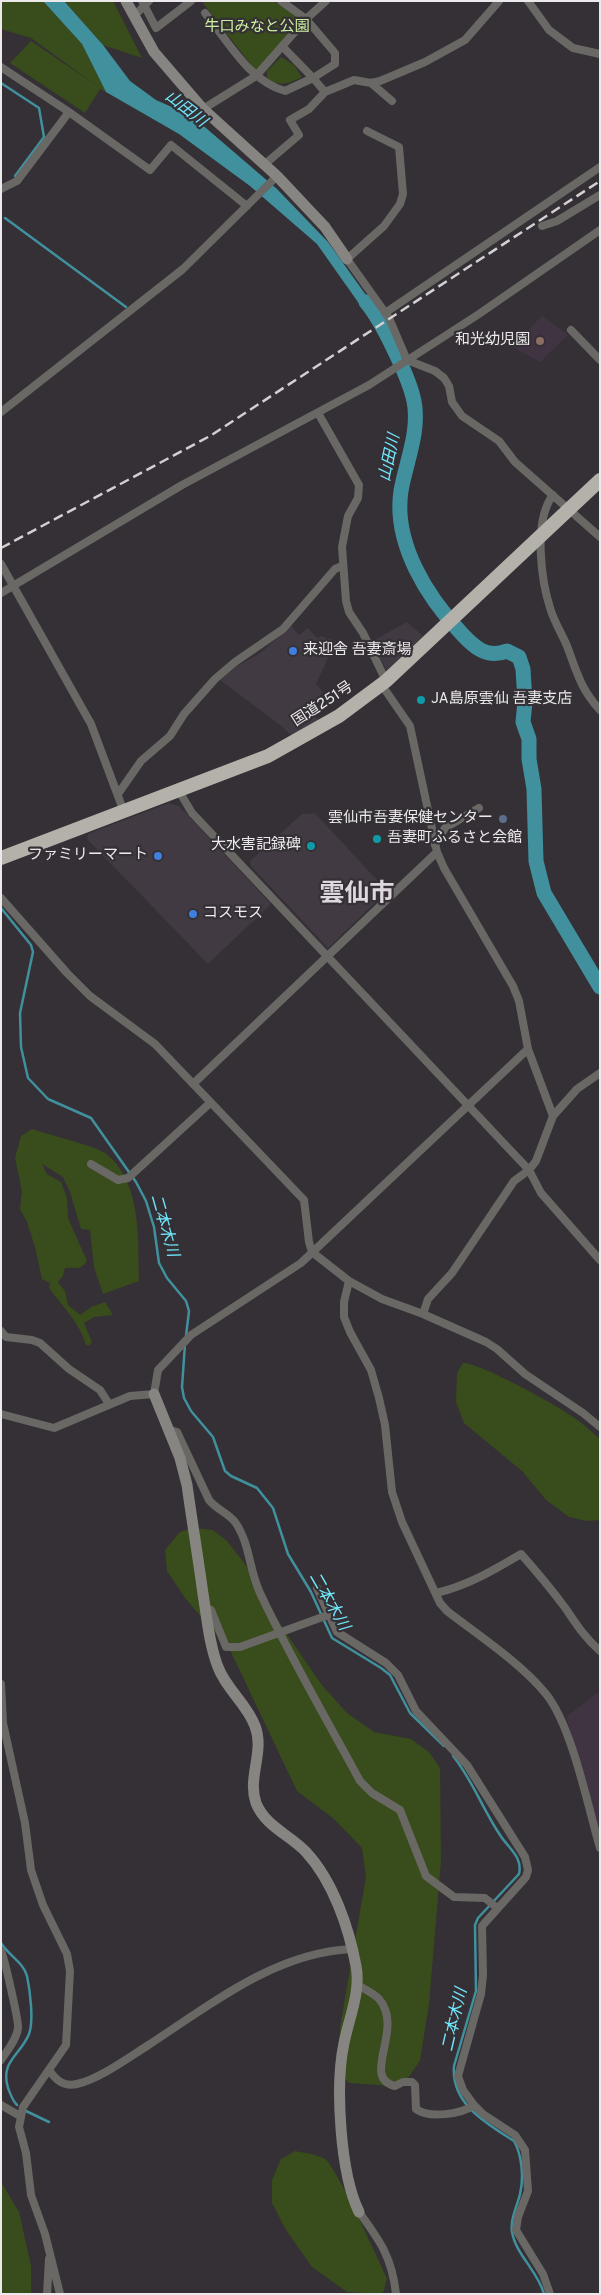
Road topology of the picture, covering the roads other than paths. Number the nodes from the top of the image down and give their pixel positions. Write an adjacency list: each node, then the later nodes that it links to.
1 (126, 1): 9 (street)
2 (191, 1): 7 (street)
3 (281, 1): 10 (street)
4 (326, 1): 10 (street)
5 (499, 1): 16 (street)
6 (528, 1): 12 (street)
7 (145, 3): 9 (street)
8 (205, 13): 14 (street)
9 (134, 16): 19 (street)
10 (306, 19): 11 (street); 15 (street)
11 (282, 46): 14 (street); 15 (street)
12 (600, 54)
13 (1, 67): 20 (street)
14 (256, 76): 15 (street); 19 (street)
15 (313, 78): 17 (street)
16 (371, 83): 17 (street); 18 (street)
17 (325, 92): 22 (street)
18 (392, 101)
19 (203, 109): 22 (street)
20 (69, 112): 25 (street); 27 (street)
21 (367, 132): 30 (street)
22 (265, 164): 24 (street)
23 (600, 167): 31 (street)
24 (276, 178): 27 (street); 30 (street)
25 (1, 189)
26 (600, 195): 28 (street)
27 (248, 204): 35 (street)
28 (542, 226)
29 (600, 230): 34 (street)
30 (347, 259): 31 (street)
31 (385, 312): 34 (street)
32 (571, 330): 33 (street)
33 (600, 360)
34 (404, 362): 36 (street); 38 (street)
35 (1, 412)
36 (318, 413): 43 (street); 44 (street)
37 (600, 480): 39 (highway, 国道251号)
38 (553, 495): 39 (street); 40 (street)
39 (570, 509): 40 (highway, 国道251号); 41 (street)
40 (542, 535): 46 (highway, 国道251号); 47 (street)
41 (600, 537)
42 (1, 564): 44 (street)
43 (342, 566): 46 (street); 49 (street)
44 (14, 586): 45 (street); 49 (street)
45 (1, 593)
46 (384, 682): 48 (highway, 国道251号); 52 (street)
47 (600, 710)
48 (179, 791): 51 (highway, 国道251号); 55 (street)
49 (118, 794): 51 (street)
50 (479, 808): 52 (street)
51 (124, 812): 53 (highway, 国道251号)
52 (436, 849): 55 (street); 56 (street)
53 (1, 858)
54 (1, 898): 58 (street)
55 (328, 956): 58 (street); 60 (street)
56 (528, 1049): 60 (street); 61 (street)
57 (600, 1073): 61 (street)
58 (193, 1084): 59 (street)
59 (210, 1102): 62 (street); 64 (street)
60 (468, 1106): 63 (street); 64 (street)
61 (553, 1116): 63 (street)
62 (91, 1164)
63 (529, 1170): 65 (street); 67 (street)
64 (312, 1252): 66 (street); 69 (street)
65 (600, 1260)
66 (349, 1281): 67 (street); 75 (street)
67 (423, 1314): 72 (street)
68 (1, 1331): 70 (street)
69 (154, 1394): 70 (street); 73 (street)
70 (109, 1404): 71 (street)
71 (1, 1414)
72 (600, 1427)
73 (170, 1430): 76 (street); 78 (street)
74 (316, 1588): 77 (street)
75 (436, 1592): 79 (street); 81 (street)
76 (205, 1608): 78 (street); 83 (street)
77 (324, 1617): 78 (street); 82 (street)
78 (279, 1634): 82 (street)
79 (600, 1651)
80 (1, 1684): 87 (street)
81 (600, 1848)
82 (494, 1904): 89 (street)
83 (351, 1949): 85 (street); 87 (street)
84 (1, 1951): 86 (street)
85 (356, 1984): 89 (street); 91 (street)
86 (1, 2060)
87 (48, 2070): 90 (street)
88 (1, 2105): 90 (street)
89 (471, 2107): 96 (street)
90 (20, 2116): 92 (street)
91 (359, 2212): 95 (street)
92 (49, 2250): 93 (street); 94 (street)
93 (47, 2294)
94 (60, 2294)
95 (396, 2294)
96 (550, 2294)

